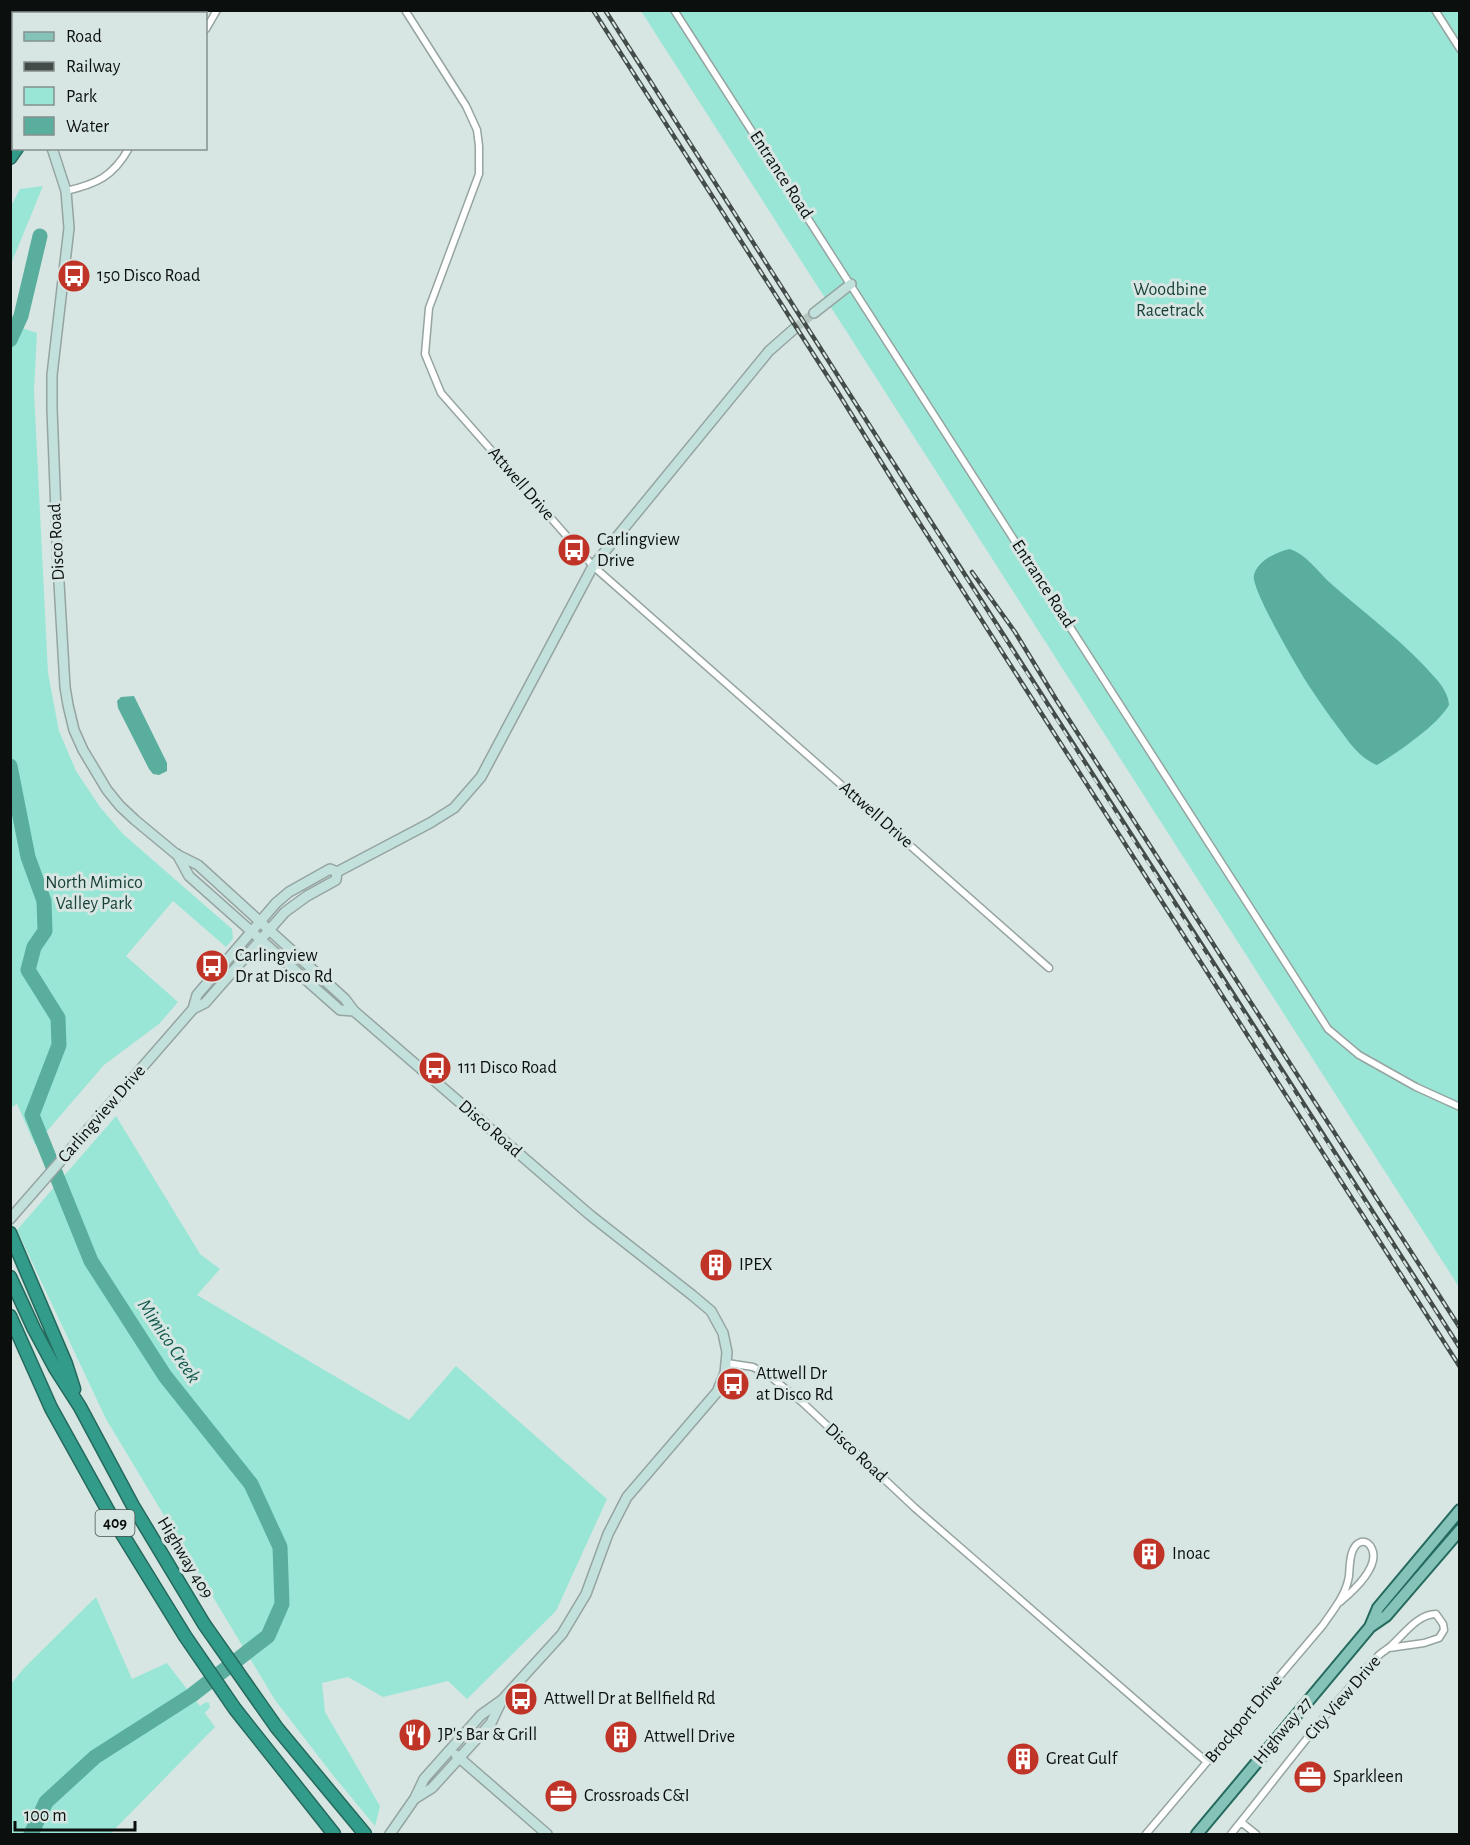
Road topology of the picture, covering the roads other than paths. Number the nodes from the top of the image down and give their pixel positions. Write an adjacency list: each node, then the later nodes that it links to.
1 (217, 10): 5 (street)
2 (405, 10): 13 (street, Attwell Drive)
3 (674, 10): 10 (street, Entrance Road)
4 (1435, 10): 6 (street)
5 (207, 27)
6 (1460, 49)
7 (53, 150): 9 (main road, Disco Road)
8 (128, 150): 9 (street)
9 (66, 191): 14 (main road, Disco Road)
10 (851, 284): 11 (main road); 23 (street, Entrance Road)
11 (814, 313)
12 (794, 329): 13 (main road, Carlingview Drive)
13 (593, 566): 15 (main road, Carlingview Drive); 20 (street, Attwell Drive)
14 (176, 854): 16 (main road, Disco Road); 18 (main road, Disco Road)
15 (337, 872): 16 (main road, Carlingview Drive); 17 (main road, Carlingview Drive)
16 (261, 921): 17 (main road, Disco Road); 18 (main road, Carlingview Drive)
17 (270, 930): 19 (main road, Carlingview Drive); 22 (main road, Disco Road)
18 (252, 932): 19 (main road, Disco Road); 21 (main road, Carlingview Drive)
19 (261, 941): 21 (main road, Carlingview Drive); 22 (main road, Disco Road)
20 (1048, 968)
21 (193, 1009): 24 (main road, Carlingview Drive)
22 (354, 1011): 29 (main road, Disco Road)
23 (1460, 1107)
24 (10, 1219)
25 (10, 1233): 30 (highway)
26 (10, 1277): 30 (highway, Highway 409 / 409)
27 (10, 1316): 31 (highway, 409)
28 (10, 1335): 31 (highway)
29 (727, 1363): 37 (main road); 40 (street, Disco Road)
30 (80, 1407): 44 (highway, Highway 409 / 409)
31 (51, 1408): 43 (highway, 409)
32 (1460, 1509): 35 (main road, Highway 27)
33 (1460, 1530): 35 (main road, Highway 27)
34 (1340, 1602): 34 (street, Brockport Drive); 40 (street, Brockport Drive)
35 (1370, 1627): 48 (main road, Highway 27)
36 (1389, 1648): 36 (street, City View Drive); 42 (street, City View Drive)
37 (502, 1700): 38 (main road); 39 (main road)
38 (450, 1750): 39 (main road); 41 (main road)
39 (459, 1758): 41 (main road); 46 (main road)
40 (1207, 1762): 47 (street, Brockport Drive)
41 (415, 1798): 45 (main road)
42 (1241, 1822): 49 (street, City View Drive); 50 (street)
43 (334, 1834)
44 (365, 1834)
45 (390, 1834)
46 (547, 1834)
47 (1146, 1834)
48 (1197, 1834)
49 (1231, 1834)
50 (1256, 1834)

